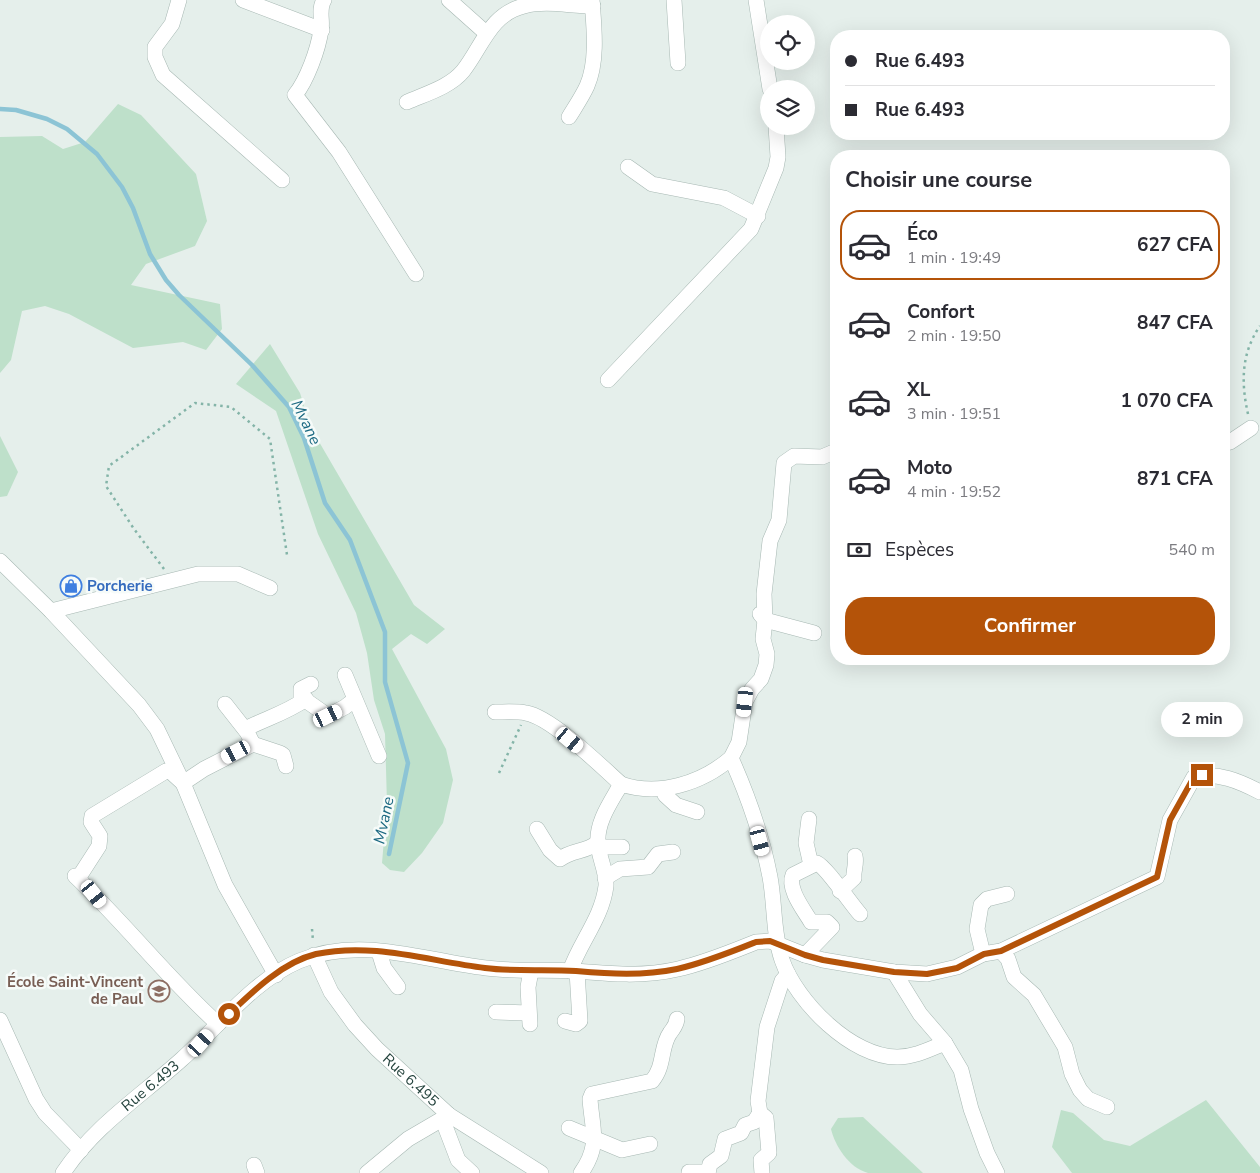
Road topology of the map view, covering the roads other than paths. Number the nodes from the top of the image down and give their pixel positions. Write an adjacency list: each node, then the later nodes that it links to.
1 (179, 0): 16 (street)
2 (243, 0): 8 (street)
3 (324, 0): 8 (street)
4 (449, 0): 9 (street)
5 (674, 0): 10 (street)
6 (756, 0): 11 (street)
7 (592, 3): 9 (street); 13 (street)
8 (322, 30): 18 (street)
9 (486, 33): 12 (street)
10 (678, 63)
11 (769, 80)
12 (407, 102)
13 (570, 117)
14 (777, 135): 17 (street)
15 (628, 167): 17 (street)
16 (282, 180)
17 (758, 216): 19 (street)
18 (416, 274)
19 (608, 380)
20 (1251, 428): 21 (street)
21 (1230, 442)
22 (830, 454): 27 (street)
23 (0, 561): 26 (street)
24 (270, 588): 26 (street)
25 (754, 608): 27 (street)
26 (51, 611): 40 (street)
27 (765, 620): 28 (street); 38 (street)
28 (814, 633)
29 (345, 675): 32 (street)
30 (311, 684): 31 (street)
31 (306, 699): 32 (street); 35 (street)
32 (354, 700): 37 (street)
33 (225, 704): 35 (street)
34 (496, 712): 41 (street)
35 (245, 729): 36 (street)
36 (253, 744): 39 (street); 40 (street)
37 (379, 756)
38 (731, 758): 42 (street); 56 (street)
39 (286, 766)
40 (183, 783): 66 (street); 72 (street)
41 (621, 784): 42 (street); 47 (street)
42 (665, 789): 44 (street)
43 (1260, 792): 57 (street, Rue 6.493)
44 (697, 812)
45 (809, 819): 51 (street)
46 (537, 830): 47 (street)
47 (598, 845): 48 (street); 52 (street)
48 (622, 847)
49 (674, 852): 52 (street)
50 (855, 856): 53 (street)
51 (811, 865): 53 (street); 61 (street)
52 (605, 878): 63 (street)
53 (840, 891): 55 (street)
54 (1008, 894): 59 (street)
55 (860, 914)
56 (778, 944): 61 (street, Rue 6.493); 63 (street, Rue 6.493); 65 (street)
57 (1001, 951): 59 (street, Rue 6.493); 74 (street)
58 (379, 952): 60 (street, Rue 6.493); 62 (street, Rue 6.493); 67 (street)
59 (984, 954): 64 (street, Rue 6.493)
60 (314, 955): 66 (street, Rue 6.493); 76 (street, Rue 6.495)
61 (805, 955): 64 (street, Rue 6.493)
62 (531, 971): 63 (street, Rue 6.493); 68 (street)
63 (574, 971): 71 (street)
64 (894, 972): 73 (street)
65 (788, 974): 73 (street); 75 (street)
66 (276, 975): 72 (street, Rue 6.493)
67 (398, 987)
68 (496, 1012)
69 (677, 1019): 78 (street)
70 (0, 1020): 80 (street)
71 (565, 1021)
72 (218, 1024): 80 (street, Rue 6.493)
73 (945, 1043): 89 (street)
74 (1107, 1107)
75 (760, 1113): 87 (street); 88 (street)
76 (449, 1115): 83 (street); 84 (street); 85 (street, Rue 6.495)
77 (569, 1128): 78 (street)
78 (595, 1139): 79 (street); 86 (street)
79 (650, 1144)
80 (81, 1150): 82 (street, Rue 6.493)
81 (689, 1172): 87 (street)
82 (63, 1173)
83 (367, 1173)
84 (472, 1173)
85 (541, 1173)
86 (581, 1173)
87 (708, 1173)
88 (762, 1173)
89 (997, 1173)

